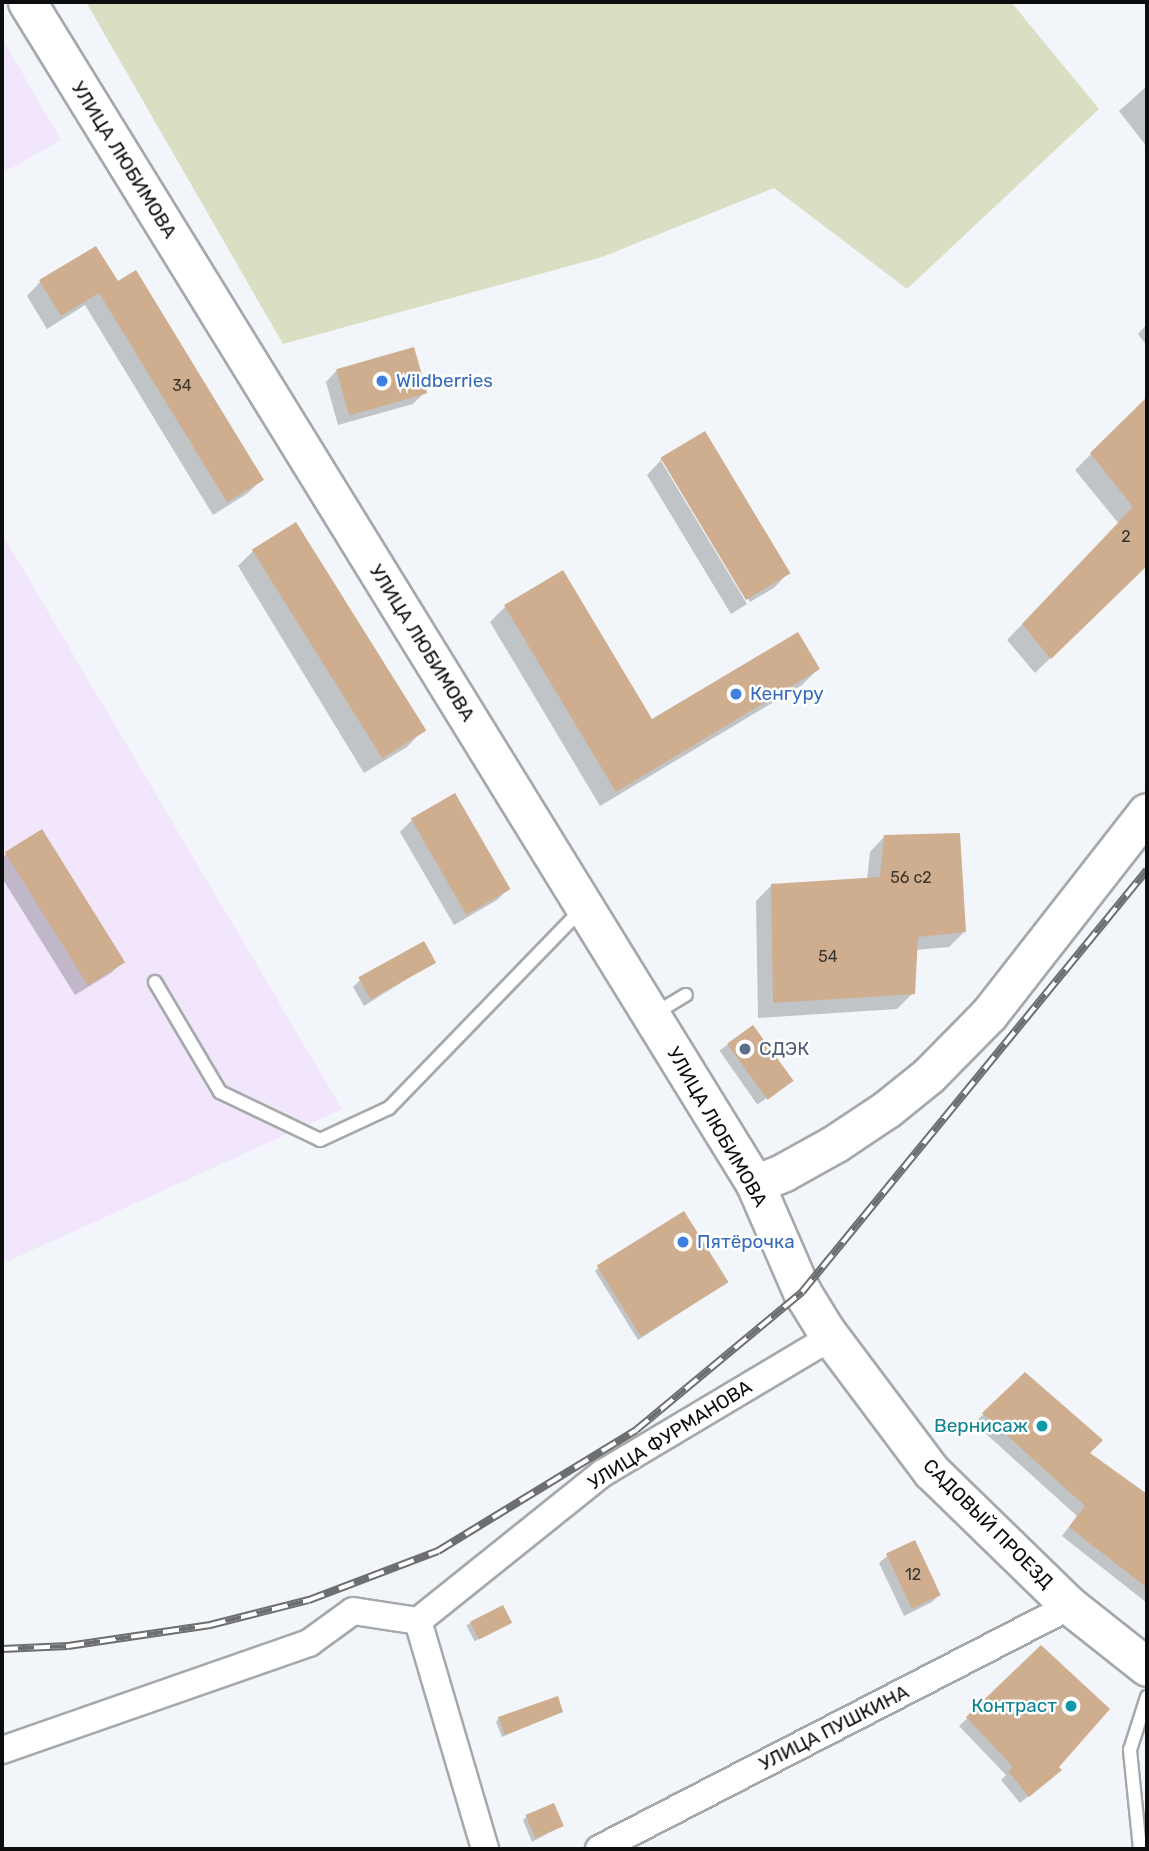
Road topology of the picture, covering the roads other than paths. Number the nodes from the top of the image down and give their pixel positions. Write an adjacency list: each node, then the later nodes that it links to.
1 (27, 2): 3 (main road, УЛИЦА ЛЮБИМОВА)
2 (1147, 811): 7 (main road)
3 (584, 907): 4 (lane); 6 (main road, УЛИЦА ЛЮБИМОВА)
4 (155, 982)
5 (686, 995): 6 (lane)
6 (651, 1016): 7 (main road, УЛИЦА ЛЮБИМОВА)
7 (755, 1184): 8 (main road, УЛИЦА ЛЮБИМОВА)
8 (802, 1292): 9 (main road, САДОВЫЙ ПРОЕЗД)
9 (831, 1337): 10 (main road, САДОВЫЙ ПРОЕЗД); 11 (street, УЛИЦА ФУРМАНОВА)
10 (1070, 1606): 12 (main road, САДОВЫЙ ПРОЕЗД); 16 (street, УЛИЦА ПУШКИНА)
11 (418, 1620): 14 (street); 15 (street)
12 (1147, 1667)
13 (1147, 1697): 17 (lane)
14 (2, 1750)
15 (485, 1849)
16 (599, 1849)
17 (1140, 1849)

